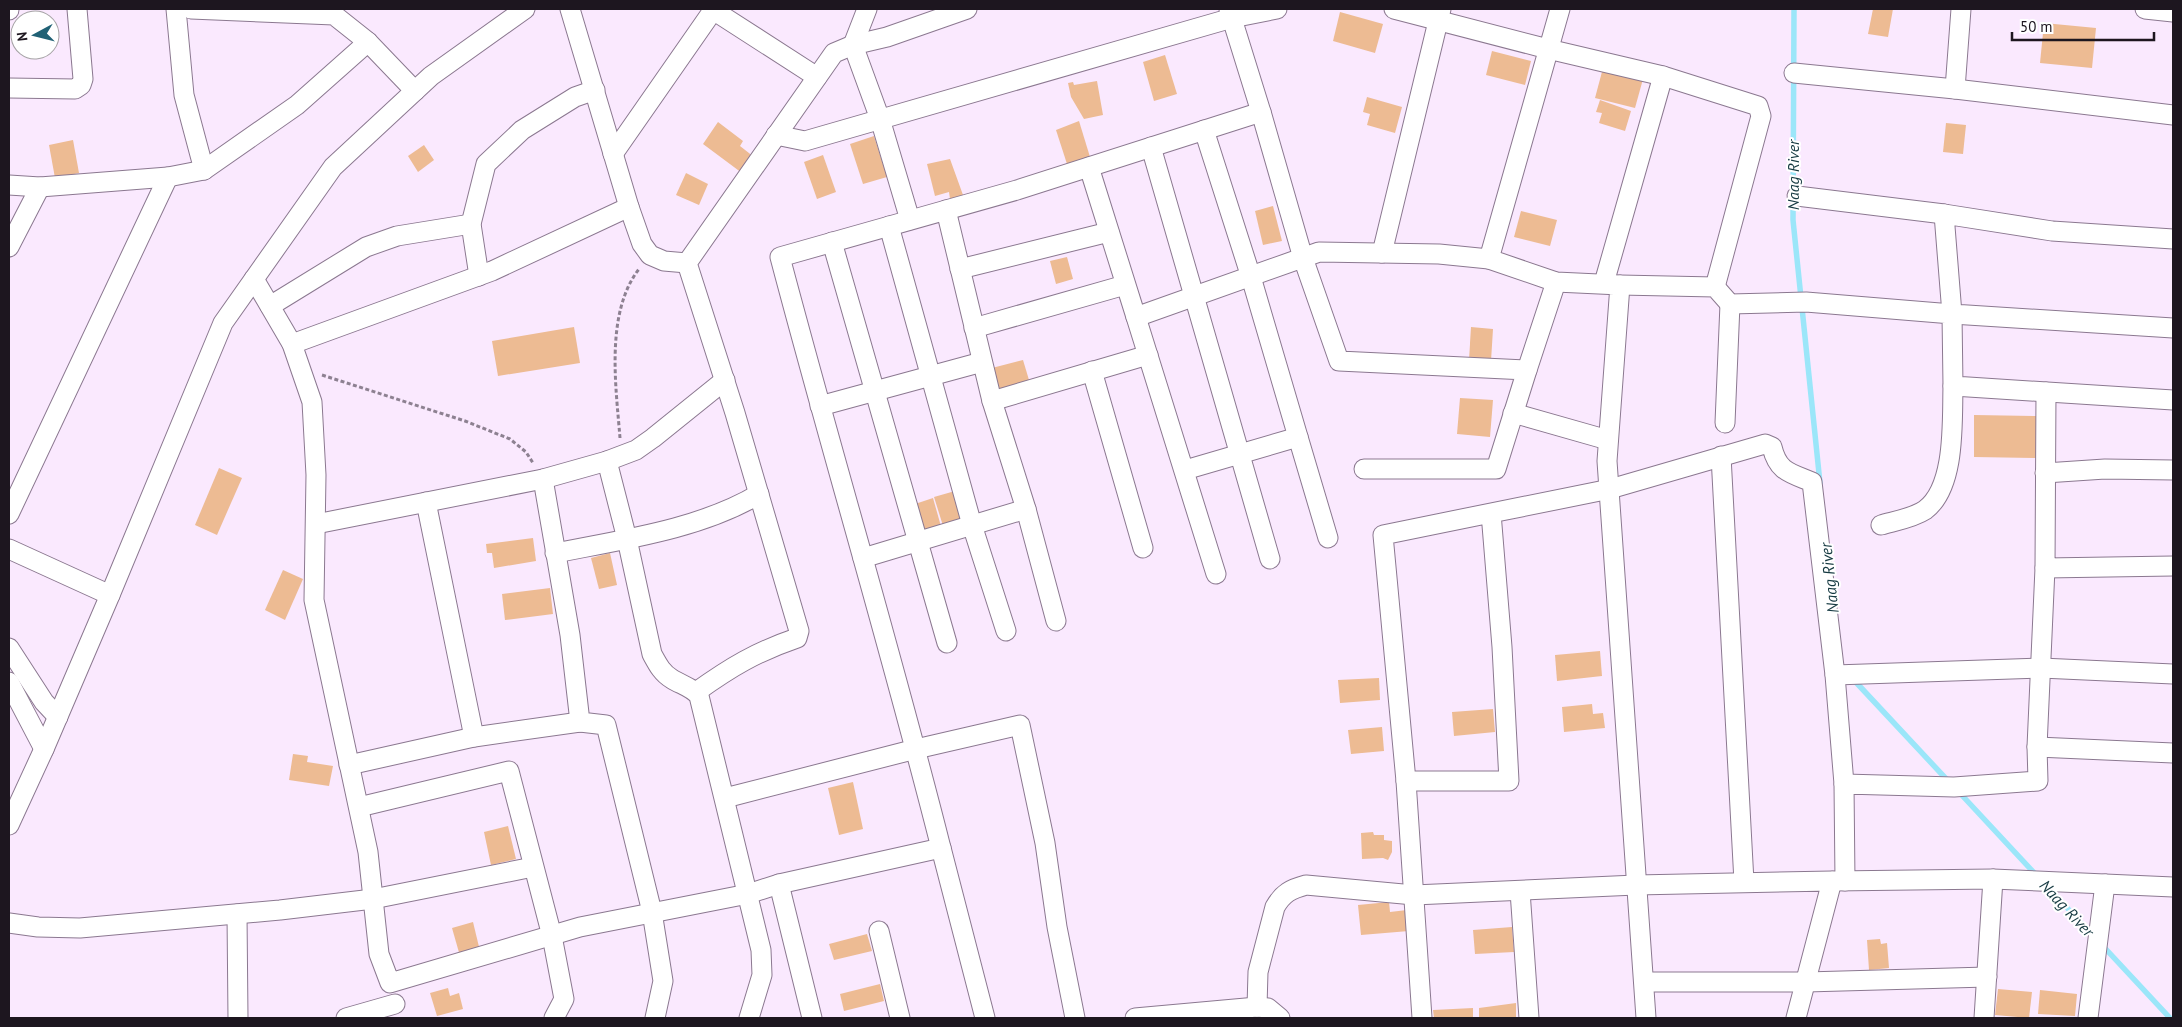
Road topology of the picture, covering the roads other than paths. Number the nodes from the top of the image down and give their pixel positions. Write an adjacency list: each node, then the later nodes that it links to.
1 (77, 9): 23 (street)
2 (176, 9): 35 (street)
3 (191, 9): 17 (street)
4 (525, 9): 26 (street)
5 (570, 9): 25 (street)
6 (714, 9): 22 (street); 33 (street)
7 (867, 9): 18 (street)
8 (967, 9): 18 (street)
9 (1277, 9): 15 (street)
10 (1394, 9): 16 (street)
11 (1560, 9): 19 (street)
12 (1961, 9): 24 (street)
13 (2145, 9): 14 (street)
14 (2173, 12)
15 (1231, 14): 27 (street); 29 (street)
16 (1439, 14): 19 (street); 50 (street)
17 (368, 42): 26 (street); 35 (street)
18 (853, 45): 22 (street); 29 (street)
19 (1548, 49): 21 (street); 52 (street)
20 (1794, 73): 24 (street)
21 (1664, 76): 60 (street); 61 (street)
22 (817, 77): 31 (street)
23 (9, 88)
24 (1955, 89): 28 (street)
25 (595, 90): 33 (street); 44 (street)
26 (415, 91): 57 (street)
27 (1261, 112): 30 (street); 51 (street)
28 (2173, 115)
29 (880, 119): 31 (street); 43 (street)
30 (1204, 130): 32 (street); 56 (street)
31 (776, 136): 53 (street)
32 (1151, 147): 34 (street); 62 (street)
33 (614, 154): 40 (street)
34 (1089, 167): 41 (street); 46 (street)
35 (204, 170): 36 (street)
36 (168, 177): 38 (street); 99 (street)
37 (9, 185): 38 (street)
38 (40, 187): 49 (street)
39 (1797, 196): 42 (street)
40 (629, 207): 53 (street); 55 (street)
41 (946, 210): 43 (street); 54 (street)
42 (1944, 214): 47 (street); 65 (street)
43 (910, 220): 45 (street)
44 (471, 224): 55 (street); 64 (street)
45 (889, 226): 48 (street); 74 (street)
46 (1109, 232): 54 (street); 59 (street)
47 (2173, 239)
48 (832, 242): 77 (street); 81 (street)
49 (9, 247)
50 (1382, 253): 51 (street); 52 (street)
51 (1303, 258): 56 (street); 72 (street)
52 (1489, 259): 58 (street)
53 (687, 263): 75 (street)
54 (960, 270): 67 (street)
55 (479, 276): 69 (street)
56 (1251, 277): 62 (street); 84 (street)
57 (254, 279): 64 (street); 114 (street)
58 (1556, 282): 60 (street); 72 (street)
59 (1125, 284): 66 (street); 67 (street)
60 (1612, 284): 61 (street); 85 (street)
61 (1715, 287): 63 (street)
62 (1194, 297): 66 (street); 86 (street)
63 (1730, 304): 65 (street); 83 (street)
64 (270, 306): 69 (street)
65 (1952, 314): 68 (street); 76 (street)
66 (1136, 318): 70 (street)
67 (974, 328): 71 (street)
68 (2173, 328)
69 (292, 344): 100 (street)
70 (1148, 355): 73 (street); 90 (street)
71 (982, 362): 74 (street); 80 (street)
72 (1527, 370): 82 (street)
73 (1092, 371): 80 (street); 106 (street)
74 (930, 375): 77 (street); 101 (street)
75 (725, 380): 88 (street); 95 (street)
76 (1953, 386): 78 (street); 102 (street)
77 (875, 390): 81 (street); 105 (street)
78 (2046, 392): 79 (street); 92 (street)
79 (2173, 400)
80 (992, 401): 97 (street)
81 (820, 406): 109 (street)
82 (1514, 413): 85 (street); 89 (street)
83 (1726, 423)
84 (1298, 437): 86 (street); 103 (street)
85 (1608, 440): 94 (street)
86 (1239, 453): 90 (street); 110 (street)
87 (1720, 456): 94 (street); 121 (street); 141 (street)
88 (614, 458): 93 (street); 104 (street)
89 (1364, 469)
90 (1185, 470): 113 (street)
91 (2173, 470): 92 (street)
92 (2045, 473): 112 (street)
93 (543, 479): 96 (street); 108 (street)
94 (1610, 489): 98 (street); 144 (street)
95 (759, 494): 104 (street); 123 (street)
96 (426, 502): 100 (street); 126 (street)
97 (1026, 509): 101 (street); 115 (street)
98 (1491, 513): 132 (street); 132 (street)
99 (9, 514)
100 (316, 524): 131 (street)
101 (972, 525): 105 (street); 116 (street)
102 (1882, 525)
103 (1328, 538)
104 (627, 539): 108 (street); 123 (street)
105 (918, 541): 109 (street); 117 (street)
106 (1143, 548)
107 (9, 549): 114 (street)
108 (556, 553): 125 (street)
109 (863, 558): 129 (street)
110 (1270, 559)
111 (2173, 566): 112 (street)
112 (2044, 568): 119 (street)
113 (1216, 574)
114 (110, 595): 124 (street)
115 (1056, 621)
116 (1006, 631)
117 (947, 643)
118 (9, 648): 124 (street)
119 (2041, 668): 120 (street); 121 (street); 127 (street)
120 (2173, 674)
121 (1835, 675): 133 (street)
122 (9, 682): 128 (street)
123 (700, 701): 134 (street)
124 (58, 717): 128 (street)
125 (580, 722): 126 (street); 150 (street)
126 (474, 737): 131 (street)
127 (2037, 746): 130 (street); 133 (street)
128 (44, 749): 136 (street)
129 (916, 749): 134 (street); 137 (street); 171 (street)
130 (2173, 753)
131 (349, 765): 135 (street)
132 (1406, 781): 148 (street)
133 (1844, 784): 140 (street)
134 (725, 798): 147 (street)
135 (358, 807): 138 (street); 149 (street)
136 (9, 825)
137 (941, 848): 142 (street); 170 (street)
138 (533, 867): 149 (street); 154 (street)
139 (1993, 879): 140 (street); 143 (street); 157 (street)
140 (1838, 881): 141 (street); 159 (street)
141 (1744, 882): 144 (street)
142 (779, 884): 147 (street); 155 (street)
143 (2105, 884): 145 (street); 179 (street)
144 (1636, 885): 146 (street); 158 (street)
145 (2173, 886)
146 (1520, 892): 148 (street); 175 (street)
147 (748, 894): 150 (street); 156 (street)
148 (1414, 895): 161 (street); 174 (street)
149 (373, 899): 151 (street); 160 (street)
150 (652, 912): 154 (street); 166 (street)
151 (237, 914): 152 (street); 163 (street)
152 (9, 923)
153 (879, 931): 169 (street)
154 (552, 936): 160 (street); 165 (street)
155 (793, 943): 156 (street); 168 (street)
156 (761, 950): 167 (street)
157 (1987, 977): 159 (street); 178 (street)
158 (1644, 982): 159 (street); 176 (street)
159 (1806, 982): 177 (street)
160 (390, 983): 162 (street)
161 (1257, 1007): 172 (street); 173 (street)
162 (397, 1011): 164 (street)
163 (238, 1018)
164 (346, 1018)
165 (554, 1018)
166 (655, 1018)
167 (749, 1018)
168 (812, 1018)
169 (900, 1018)
170 (985, 1018)
171 (1075, 1018)
172 (1135, 1018)
173 (1280, 1018)
174 (1422, 1018)
175 (1529, 1018)
176 (1646, 1018)
177 (1796, 1018)
178 (1984, 1018)
179 (2088, 1018)

